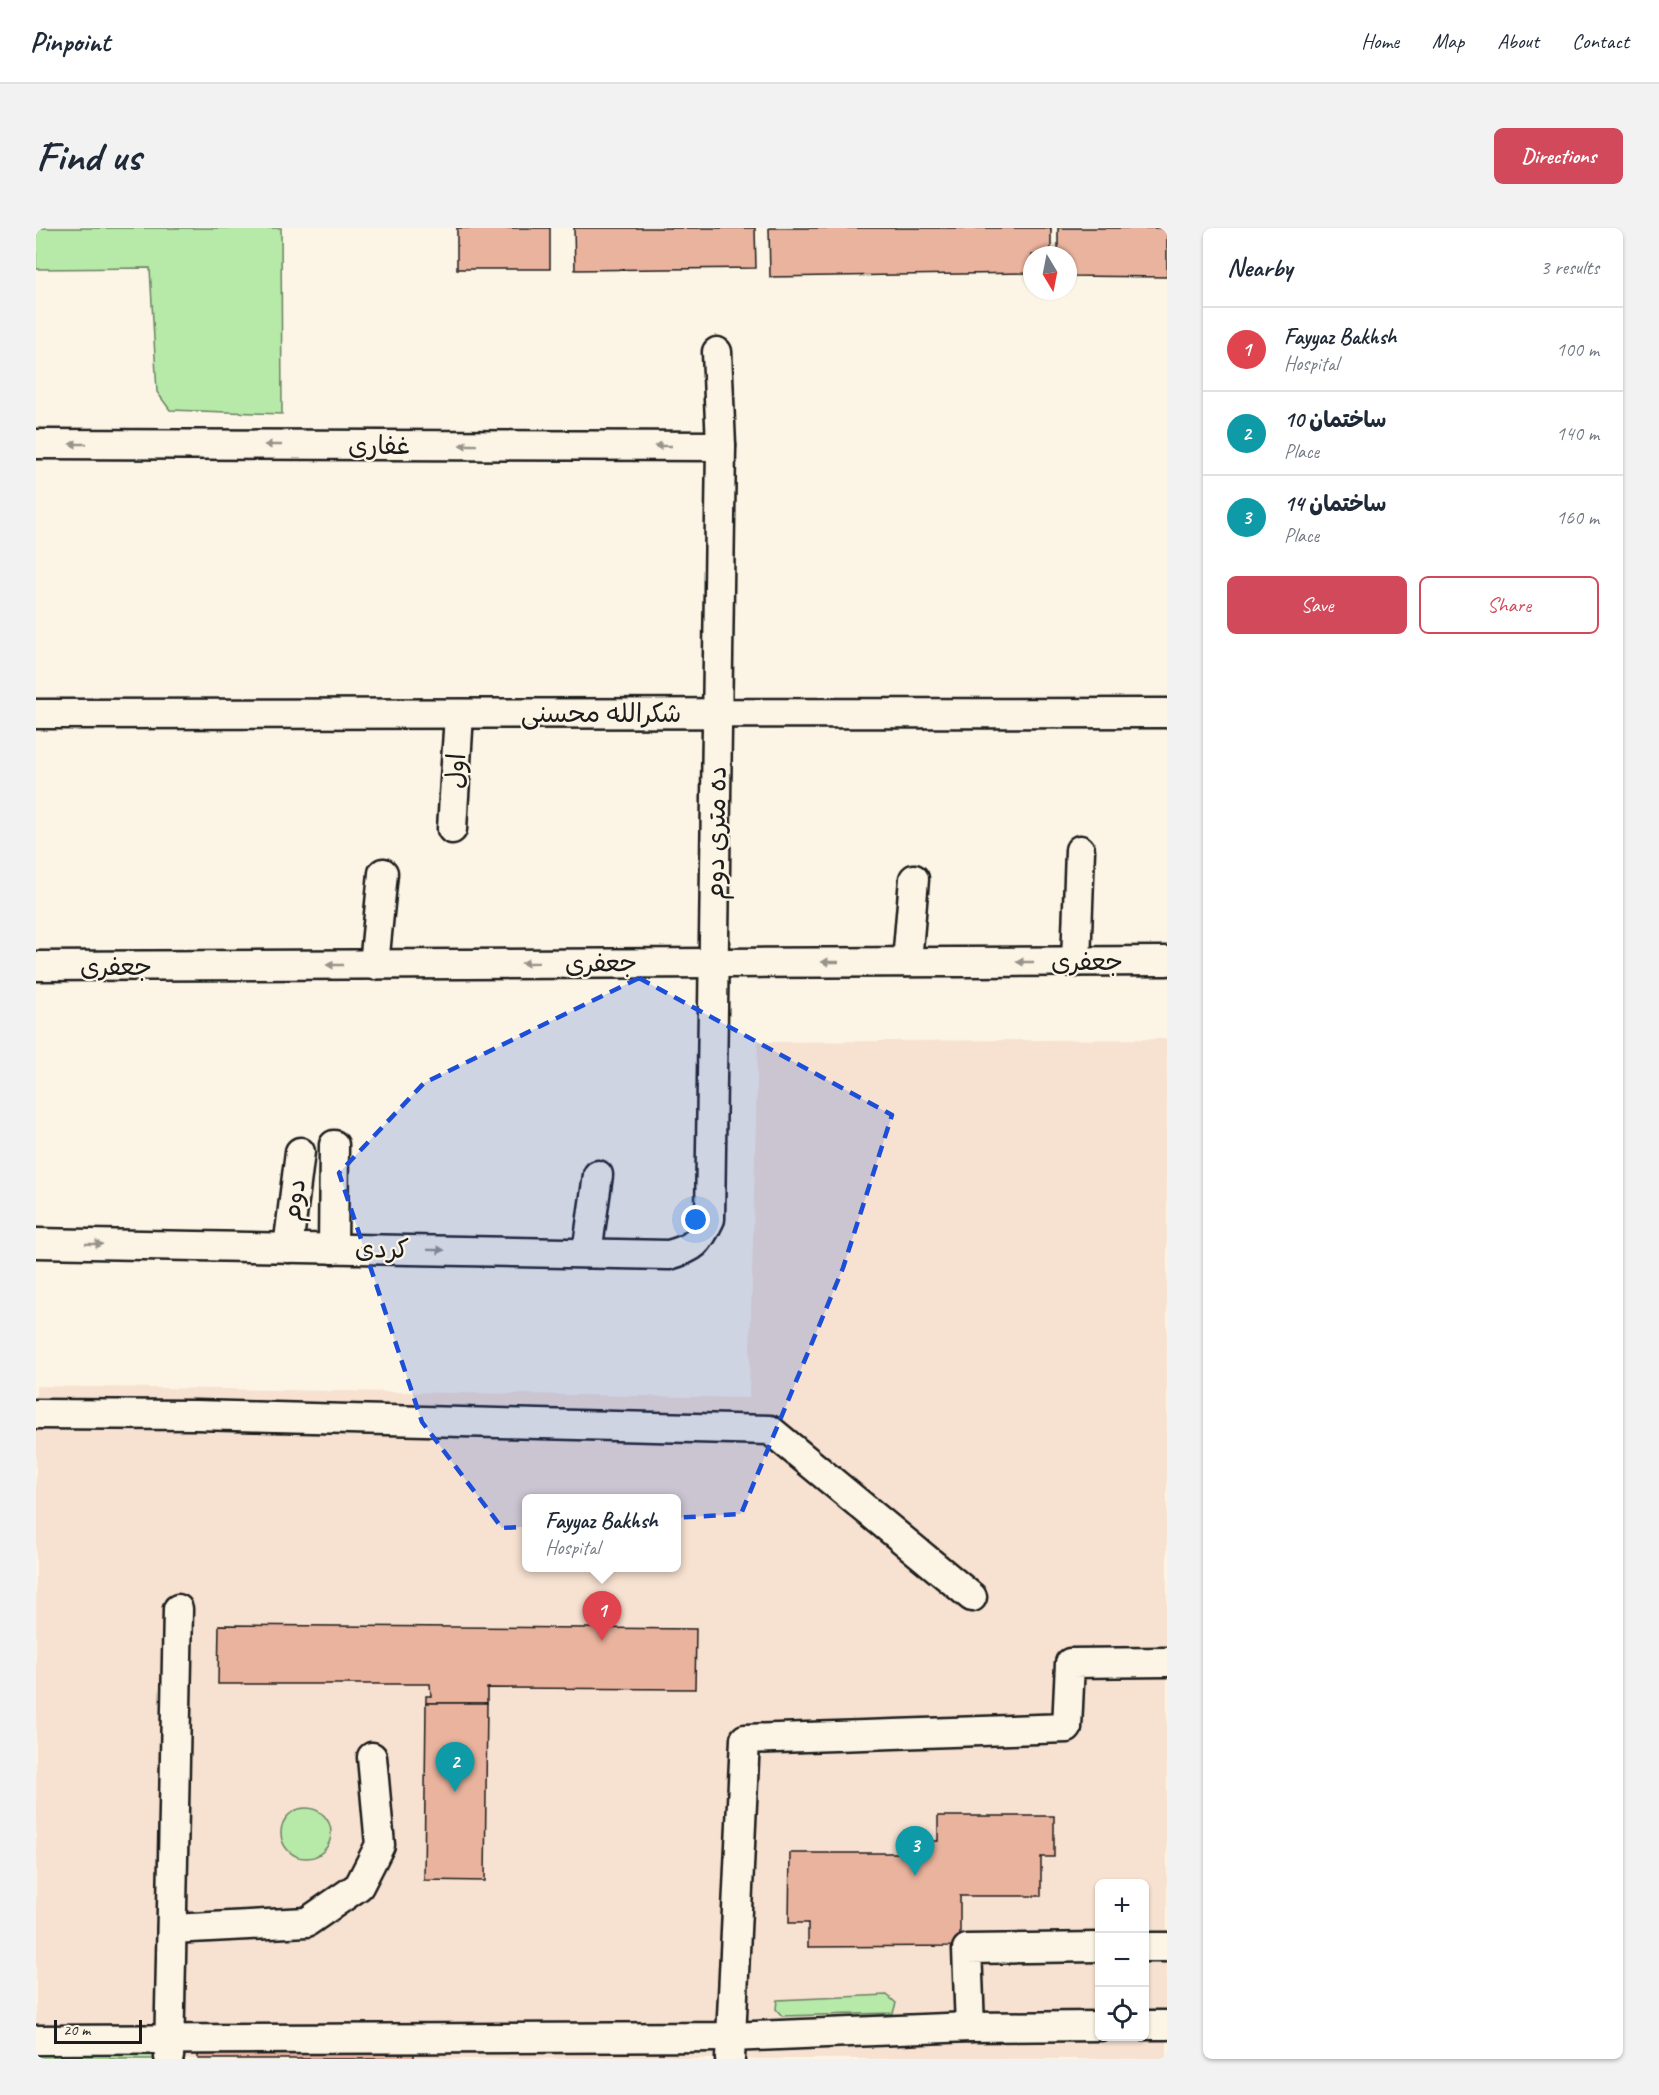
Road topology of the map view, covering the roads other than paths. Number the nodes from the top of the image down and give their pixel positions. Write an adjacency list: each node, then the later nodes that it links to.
1 (717, 352): 3 (street, ده متری دوم)
2 (36, 444): 3 (street, غفاری, one-way to 2)
3 (721, 446): 4 (street, ده متری دوم)
4 (717, 713): 5 (street, شکرالله محسنی); 7 (street, شکرالله محسنی); 13 (street, ده متری دوم)
5 (1167, 713)
6 (36, 714): 7 (street, شکرالله محسنی)
7 (459, 714): 8 (street, اول)
8 (452, 829)
9 (1080, 850): 15 (street)
10 (383, 873): 16 (street)
11 (914, 879): 14 (street)
12 (1167, 961): 15 (street, جعفری)
13 (714, 962): 14 (street, جعفری, one-way to 13); 16 (street, جعفری, one-way to 16); 21 (street, ده متری دوم)
14 (907, 962): 15 (street, جعفری, one-way to 14)
15 (1076, 962)
16 (374, 965): 17 (street, جعفری, one-way to 17)
17 (36, 966)
18 (334, 1145): 24 (street)
19 (300, 1152): 23 (street, دوم)
20 (598, 1175): 25 (street)
21 (710, 1219): 25 (street, کردی)
22 (36, 1243): 23 (street, کردی, one-way to 23)
23 (288, 1248): 24 (street, کردی)
24 (333, 1249): 25 (street, کردی, one-way to 25)
25 (587, 1253)
26 (36, 1414): 27 (street)
27 (972, 1597)
28 (178, 1609): 31 (street)
29 (1167, 1662): 40 (street)
30 (372, 1757): 31 (street)
31 (172, 1929): 41 (street)
32 (1095, 1947): 38 (street)
33 (1149, 1947): 34 (street)
34 (1167, 1947)
35 (1149, 2025): 36 (street)
36 (1167, 2025)
37 (1095, 2026): 38 (street)
38 (970, 2027): 40 (street)
39 (36, 2040): 41 (street)
40 (731, 2048): 42 (street)
41 (168, 2049): 42 (street)
42 (436, 2049)

